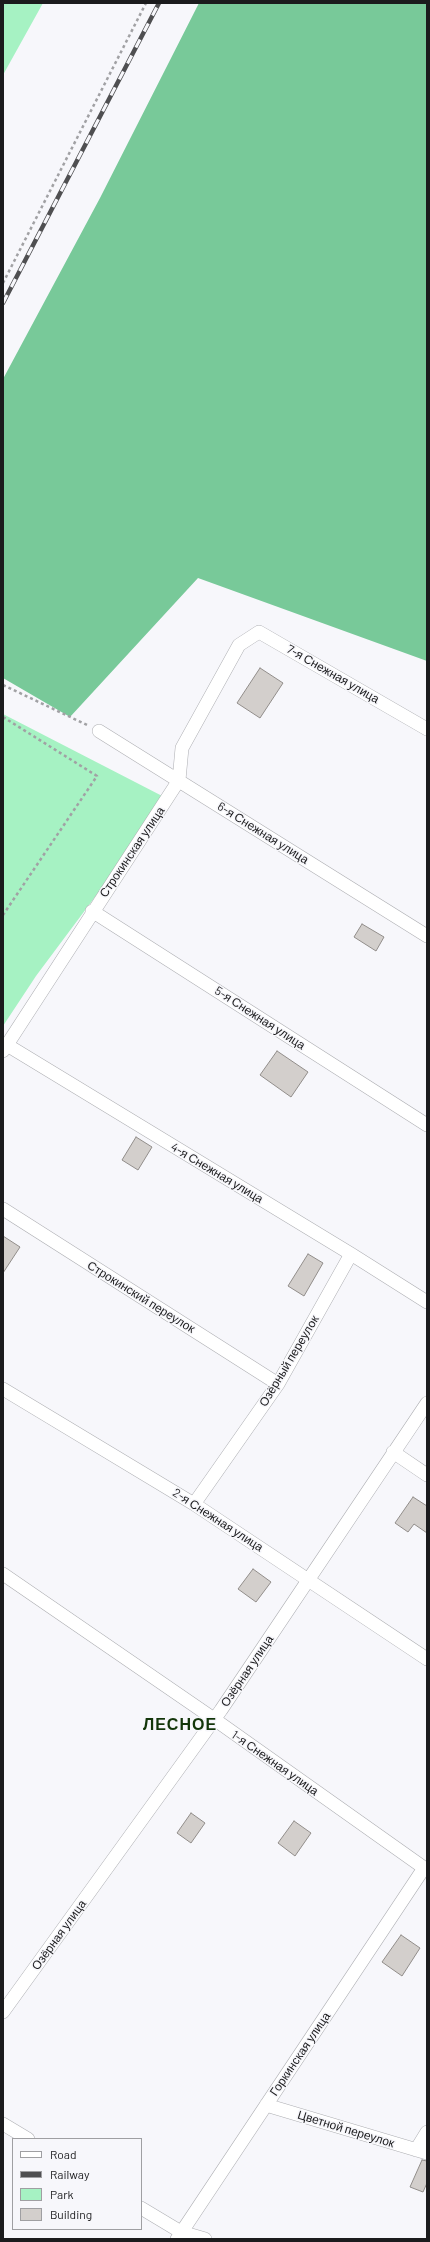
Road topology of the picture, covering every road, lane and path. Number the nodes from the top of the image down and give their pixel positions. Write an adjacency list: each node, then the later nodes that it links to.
1 (146, 3): 2 (path)
2 (3, 283)
3 (239, 645): 6 (street, 7-я Снежная улица); 8 (street, Строкинская улица)
4 (3, 685): 7 (path)
5 (3, 717): 10 (path)
6 (427, 729)
7 (98, 731): 8 (street, 6-я Снежная улица)
8 (179, 780): 9 (street, Строкинская улица); 11 (street, 6-я Снежная улица)
9 (92, 912): 12 (street, Строкинская улица); 13 (street, 5-я Снежная улица)
10 (3, 915)
11 (427, 936)
12 (5, 1048): 15 (street, 4-я Снежная улица)
13 (427, 1125)
14 (3, 1209): 17 (street, Строкинский переулок)
15 (351, 1254): 16 (street, 4-я Снежная улица); 17 (street, Озёрный переулок)
16 (427, 1302)
17 (278, 1384): 22 (street, Озёрный переулок)
18 (3, 1389): 22 (street, 2-я Снежная улица)
19 (427, 1403): 20 (street, Озёрная улица)
20 (393, 1452): 21 (street); 24 (street, Озёрная улица)
21 (427, 1475)
22 (194, 1504): 24 (street, 2-я Снежная улица)
23 (3, 1574): 26 (street, 1-я Снежная улица)
24 (309, 1578): 25 (street, 2-я Снежная улица); 26 (street, Озёрная улица)
25 (427, 1659)
26 (214, 1719): 27 (street, 1-я Снежная улица); 28 (street, Озёрная улица)
27 (425, 1869): 29 (street, Горкинская улица)
28 (3, 2012)
29 (266, 2105): 33 (street, Цветной переулок); 35 (street, Горкинская улица)
30 (3, 2124): 32 (street)
31 (427, 2132): 33 (street)
32 (26, 2138)
33 (422, 2152)
34 (142, 2209): 35 (street)
35 (179, 2236): 36 (street)
36 (205, 2239)

